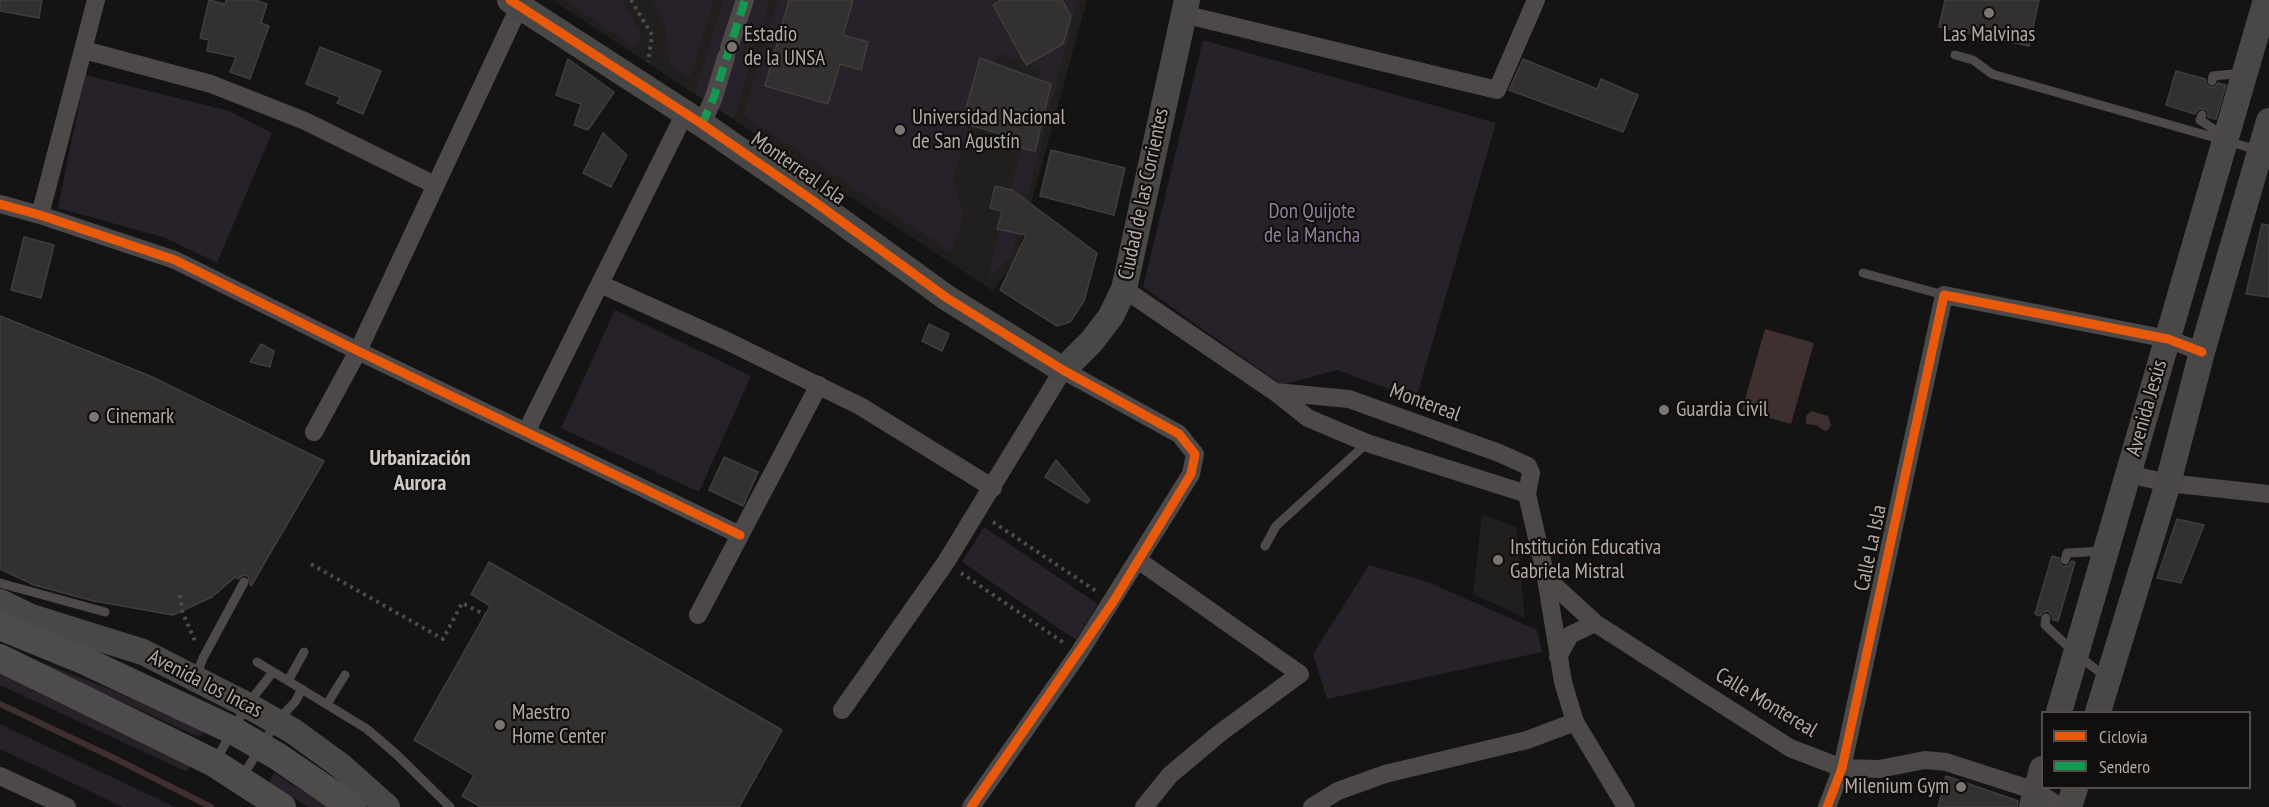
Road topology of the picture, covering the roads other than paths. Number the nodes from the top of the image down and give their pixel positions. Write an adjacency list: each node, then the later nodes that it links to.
1 (96, 0): 8 (street)
2 (745, 0): 12 (street)
3 (1536, 0): 6 (street)
4 (2266, 0): 7 (street, Avenida Jesús)
5 (515, 2): 12 (street, Monterreal Isla); 17 (street)
6 (1185, 7): 22 (street, Ciudad de las Corrientes)
7 (2262, 35): 10 (street, Avenida Jesús)
8 (84, 50): 17 (street); 19 (street)
9 (1955, 55): 14 (lane)
10 (2254, 65): 11 (lane); 15 (street, Avenida Jesús)
11 (2212, 81)
12 (694, 119): 21 (street); 27 (street, Monterreal Isla)
13 (2269, 121): 16 (street, Avenida Jesús)
14 (2197, 132): 15 (lane); 15 (lane)
15 (2226, 139): 16 (lane); 24 (street, Avenida Jesús)
16 (2265, 148): 26 (street, Avenida Jesús)
17 (435, 185): 25 (street)
18 (0, 204): 19 (street)
19 (40, 215): 25 (street)
20 (1863, 273): 23 (lane)
21 (600, 284): 28 (street); 31 (street)
22 (1124, 289): 27 (street, Ciudad de las Corrientes); 29 (street, Montereal)
23 (1944, 295): 24 (street); 75 (street, Calle La Isla)
24 (2168, 339): 26 (street); 33 (street, Avenida Jesús)
25 (358, 351): 30 (street); 31 (street)
26 (2202, 352): 34 (street, Avenida Jesús)
27 (1063, 370): 35 (street); 41 (street)
28 (819, 385): 35 (street); 38 (street)
29 (1275, 392): 32 (street, Montereal); 36 (street, Montereal)
30 (314, 432)
31 (526, 432): 38 (street)
32 (1367, 443): 36 (street, Montereal); 39 (lane)
33 (2128, 474): 34 (street); 40 (street, Avenida Jesús)
34 (2168, 483): 37 (street); 62 (street, Avenida Jesús)
35 (993, 488): 68 (street)
36 (1527, 494): 43 (street, Montereal)
37 (2269, 494)
38 (740, 535): 48 (street)
39 (1265, 546)
40 (2106, 551): 42 (lane); 54 (street, Avenida Jesús)
41 (1138, 560): 85 (street); 86 (street)
42 (2065, 560)
43 (1546, 578): 51 (street, Calle Montereal); 55 (street, Montereal)
44 (244, 582): 59 (lane)
45 (0, 583): 47 (lane)
46 (0, 602): 49 (street, Avenida los Incas)
47 (105, 612)
48 (698, 615)
49 (31, 616): 57 (main road); 59 (street, Avenida los Incas)
50 (2046, 618): 54 (lane)
51 (1595, 623): 55 (street); 75 (street, Calle Montereal)
52 (0, 626): 57 (main road, Avenida los Incas)
53 (304, 652): 63 (lane)
54 (2076, 654): 62 (lane); 67 (street, Avenida Jesús)
55 (1558, 657): 71 (street, Montereal)
56 (0, 658): 74 (main road)
57 (83, 660): 72 (main road, Avenida los Incas)
58 (257, 662): 60 (lane)
59 (199, 668): 66 (street, Avenida los Incas)
60 (273, 672): 63 (lane); 66 (lane)
61 (345, 675): 65 (lane)
62 (2108, 679): 69 (street, Avenida Jesús)
63 (288, 681): 64 (lane)
64 (302, 689): 65 (lane); 70 (lane)
65 (327, 704): 84 (lane)
66 (248, 705): 70 (street, Avenida los Incas); 72 (lane)
67 (2061, 705): 69 (street)
68 (842, 710)
69 (2098, 711)
70 (277, 721): 73 (lane); 83 (street, Avenida los Incas)
71 (1575, 722): 87 (street); 88 (street, Montereal)
72 (232, 730): 73 (main road, Avenida los Incas); 74 (lane)
73 (262, 746): 77 (lane); 82 (main road, Avenida los Incas)
74 (214, 763): 77 (main road)
75 (1842, 768): 78 (street, Calle Montereal); 89 (street, Calle La Isla)
76 (0, 776): 80 (street)
77 (241, 779): 81 (main road)
78 (2037, 789): 90 (street, Calle Montereal)
79 (2075, 789): 91 (street)
80 (67, 807)
81 (282, 807)
82 (352, 807)
83 (387, 807)
84 (450, 807)
85 (971, 807)
86 (1144, 807)
87 (1312, 807)
88 (1626, 807)
89 (1827, 807)
90 (2060, 807)
91 (2069, 807)

